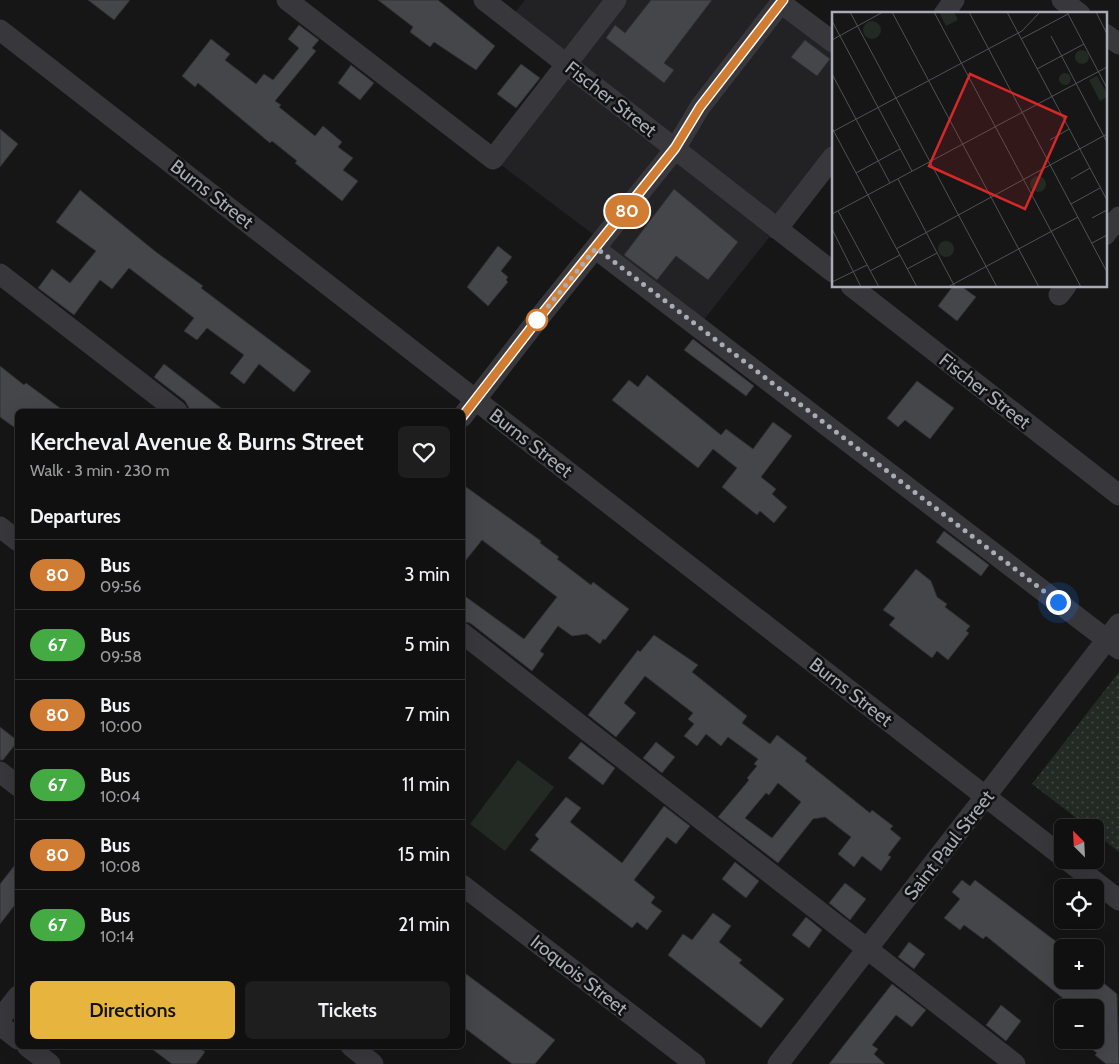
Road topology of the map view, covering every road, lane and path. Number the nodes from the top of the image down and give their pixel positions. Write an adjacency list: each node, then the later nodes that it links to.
1 (287, 0): 13 (street)
2 (484, 0): 13 (street, Fischer Street)
3 (616, 0): 13 (street)
4 (954, 0): 7 (street)
5 (1062, 0): 8 (street)
6 (775, 4): 11 (street); 14 (street)
7 (945, 12)
8 (1077, 12)
9 (0, 30): 23 (street, Burns Street)
10 (1106, 35): 12 (street)
11 (832, 41)
12 (1119, 44)
13 (567, 65): 14 (street, Fischer Street)
14 (675, 148): 17 (street, Fischer Street); 19 (street)
15 (832, 158): 17 (street)
16 (1119, 217): 18 (street)
17 (777, 229): 20 (street, Fischer Street)
18 (1106, 234)
19 (596, 248): 23 (street); 30 (street)
20 (832, 271)
21 (0, 274): 24 (street)
22 (854, 288): 26 (street, Fischer Street)
23 (476, 400): 25 (street); 33 (street, Burns Street)
24 (174, 409)
25 (465, 413)
26 (1119, 495)
27 (0, 527): 28 (street)
28 (15, 539)
29 (465, 635): 38 (street)
30 (1115, 638): 33 (street, Saint Paul Street)
31 (0, 772): 32 (street)
32 (15, 784)
33 (986, 797): 34 (street, Burns Street); 38 (street, Saint Paul Street)
34 (1054, 850)
35 (1079, 869): 37 (street)
36 (465, 887): 47 (street, Iroquois Street)
37 (1119, 900)
38 (868, 949): 48 (street, Saint Paul Street); 49 (street)
39 (15, 1000): 40 (street)
40 (0, 1019)
41 (0, 1025): 42 (street)
42 (15, 1037)
43 (31, 1049): 45 (street)
44 (355, 1049): 46 (street)
45 (50, 1064)
46 (374, 1064)
47 (695, 1064)
48 (778, 1064)
49 (1016, 1064)

